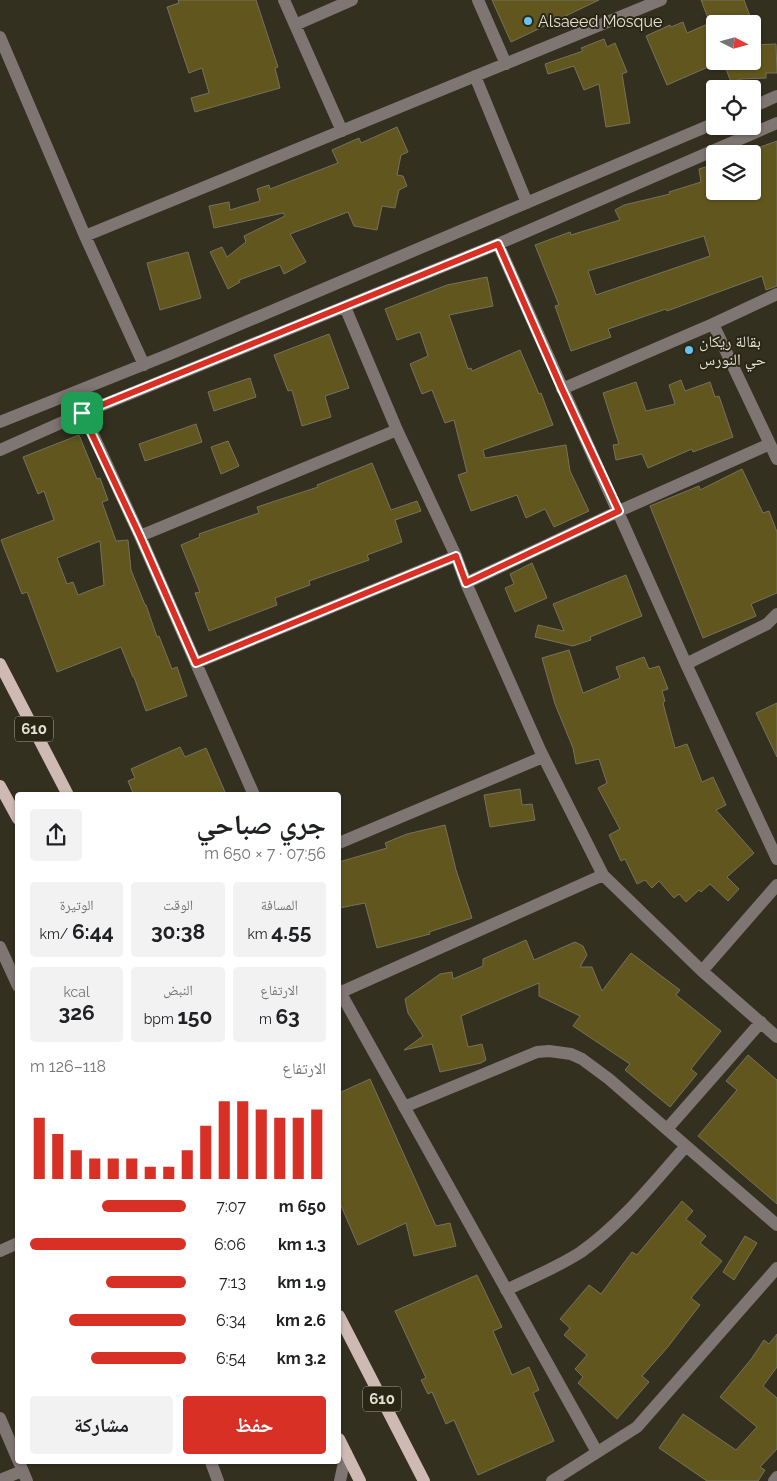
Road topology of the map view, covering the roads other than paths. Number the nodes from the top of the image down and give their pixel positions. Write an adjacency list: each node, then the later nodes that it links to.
1 (284, 0): 6 (street)
2 (352, 0): 6 (street)
3 (478, 0): 8 (street)
4 (661, 0): 5 (street)
5 (632, 6): 8 (street)
6 (295, 25): 14 (street)
7 (0, 37): 16 (street)
8 (506, 64): 9 (street)
9 (475, 76): 14 (street); 15 (street)
10 (777, 96): 11 (street)
11 (761, 102)
12 (777, 123): 17 (street)
13 (706, 126): 15 (street)
14 (342, 131): 16 (street)
15 (527, 203): 21 (street)
16 (85, 236): 21 (street)
17 (498, 244): 19 (street); 22 (street)
18 (777, 294): 20 (street)
19 (345, 308): 24 (street); 26 (street)
20 (713, 324): 22 (street); 27 (street)
21 (144, 365): 23 (street)
22 (562, 389): 30 (street)
23 (68, 394): 24 (street); 25 (street)
24 (82, 413): 28 (street); 31 (street)
25 (0, 422)
26 (398, 430): 31 (street); 32 (street)
27 (770, 444): 29 (street); 30 (street)
28 (0, 450)
29 (777, 459)
30 (619, 511): 33 (street); 37 (street)
31 (140, 536): 35 (street)
32 (456, 556): 33 (street); 35 (street)
33 (466, 583): 38 (street)
34 (777, 614): 37 (street)
35 (196, 663): 41 (street)
36 (0, 664): 40 (main road, 610)
37 (686, 664): 44 (street)
38 (543, 758): 43 (street); 45 (street)
39 (0, 786): 42 (main road)
40 (66, 792)
41 (253, 792)
42 (15, 814)
43 (341, 842)
44 (777, 859)
45 (603, 875): 48 (street); 50 (street)
46 (777, 885): 48 (street)
47 (0, 947): 49 (street)
48 (702, 971): 52 (street)
49 (15, 980)
50 (341, 991)
51 (341, 996): 54 (street)
52 (761, 1022): 53 (street); 55 (street)
53 (777, 1037)
54 (404, 1107): 55 (street); 61 (street)
55 (667, 1129): 56 (street)
56 (686, 1146): 57 (street); 61 (street)
57 (777, 1225)
58 (15, 1244): 59 (street)
59 (0, 1250)
60 (777, 1268): 65 (street)
61 (506, 1290): 65 (street)
62 (341, 1320): 75 (main road, 610)
63 (0, 1418): 67 (street)
64 (341, 1444): 66 (main road)
65 (597, 1452): 76 (street)
66 (346, 1453): 73 (street); 74 (main road)
67 (15, 1454)
68 (212, 1464): 72 (street)
69 (21, 1468): 71 (street)
70 (777, 1477): 77 (street)
71 (0, 1480)
72 (218, 1481)
73 (340, 1481)
74 (360, 1481)
75 (424, 1481)
76 (552, 1481)
77 (774, 1481)

